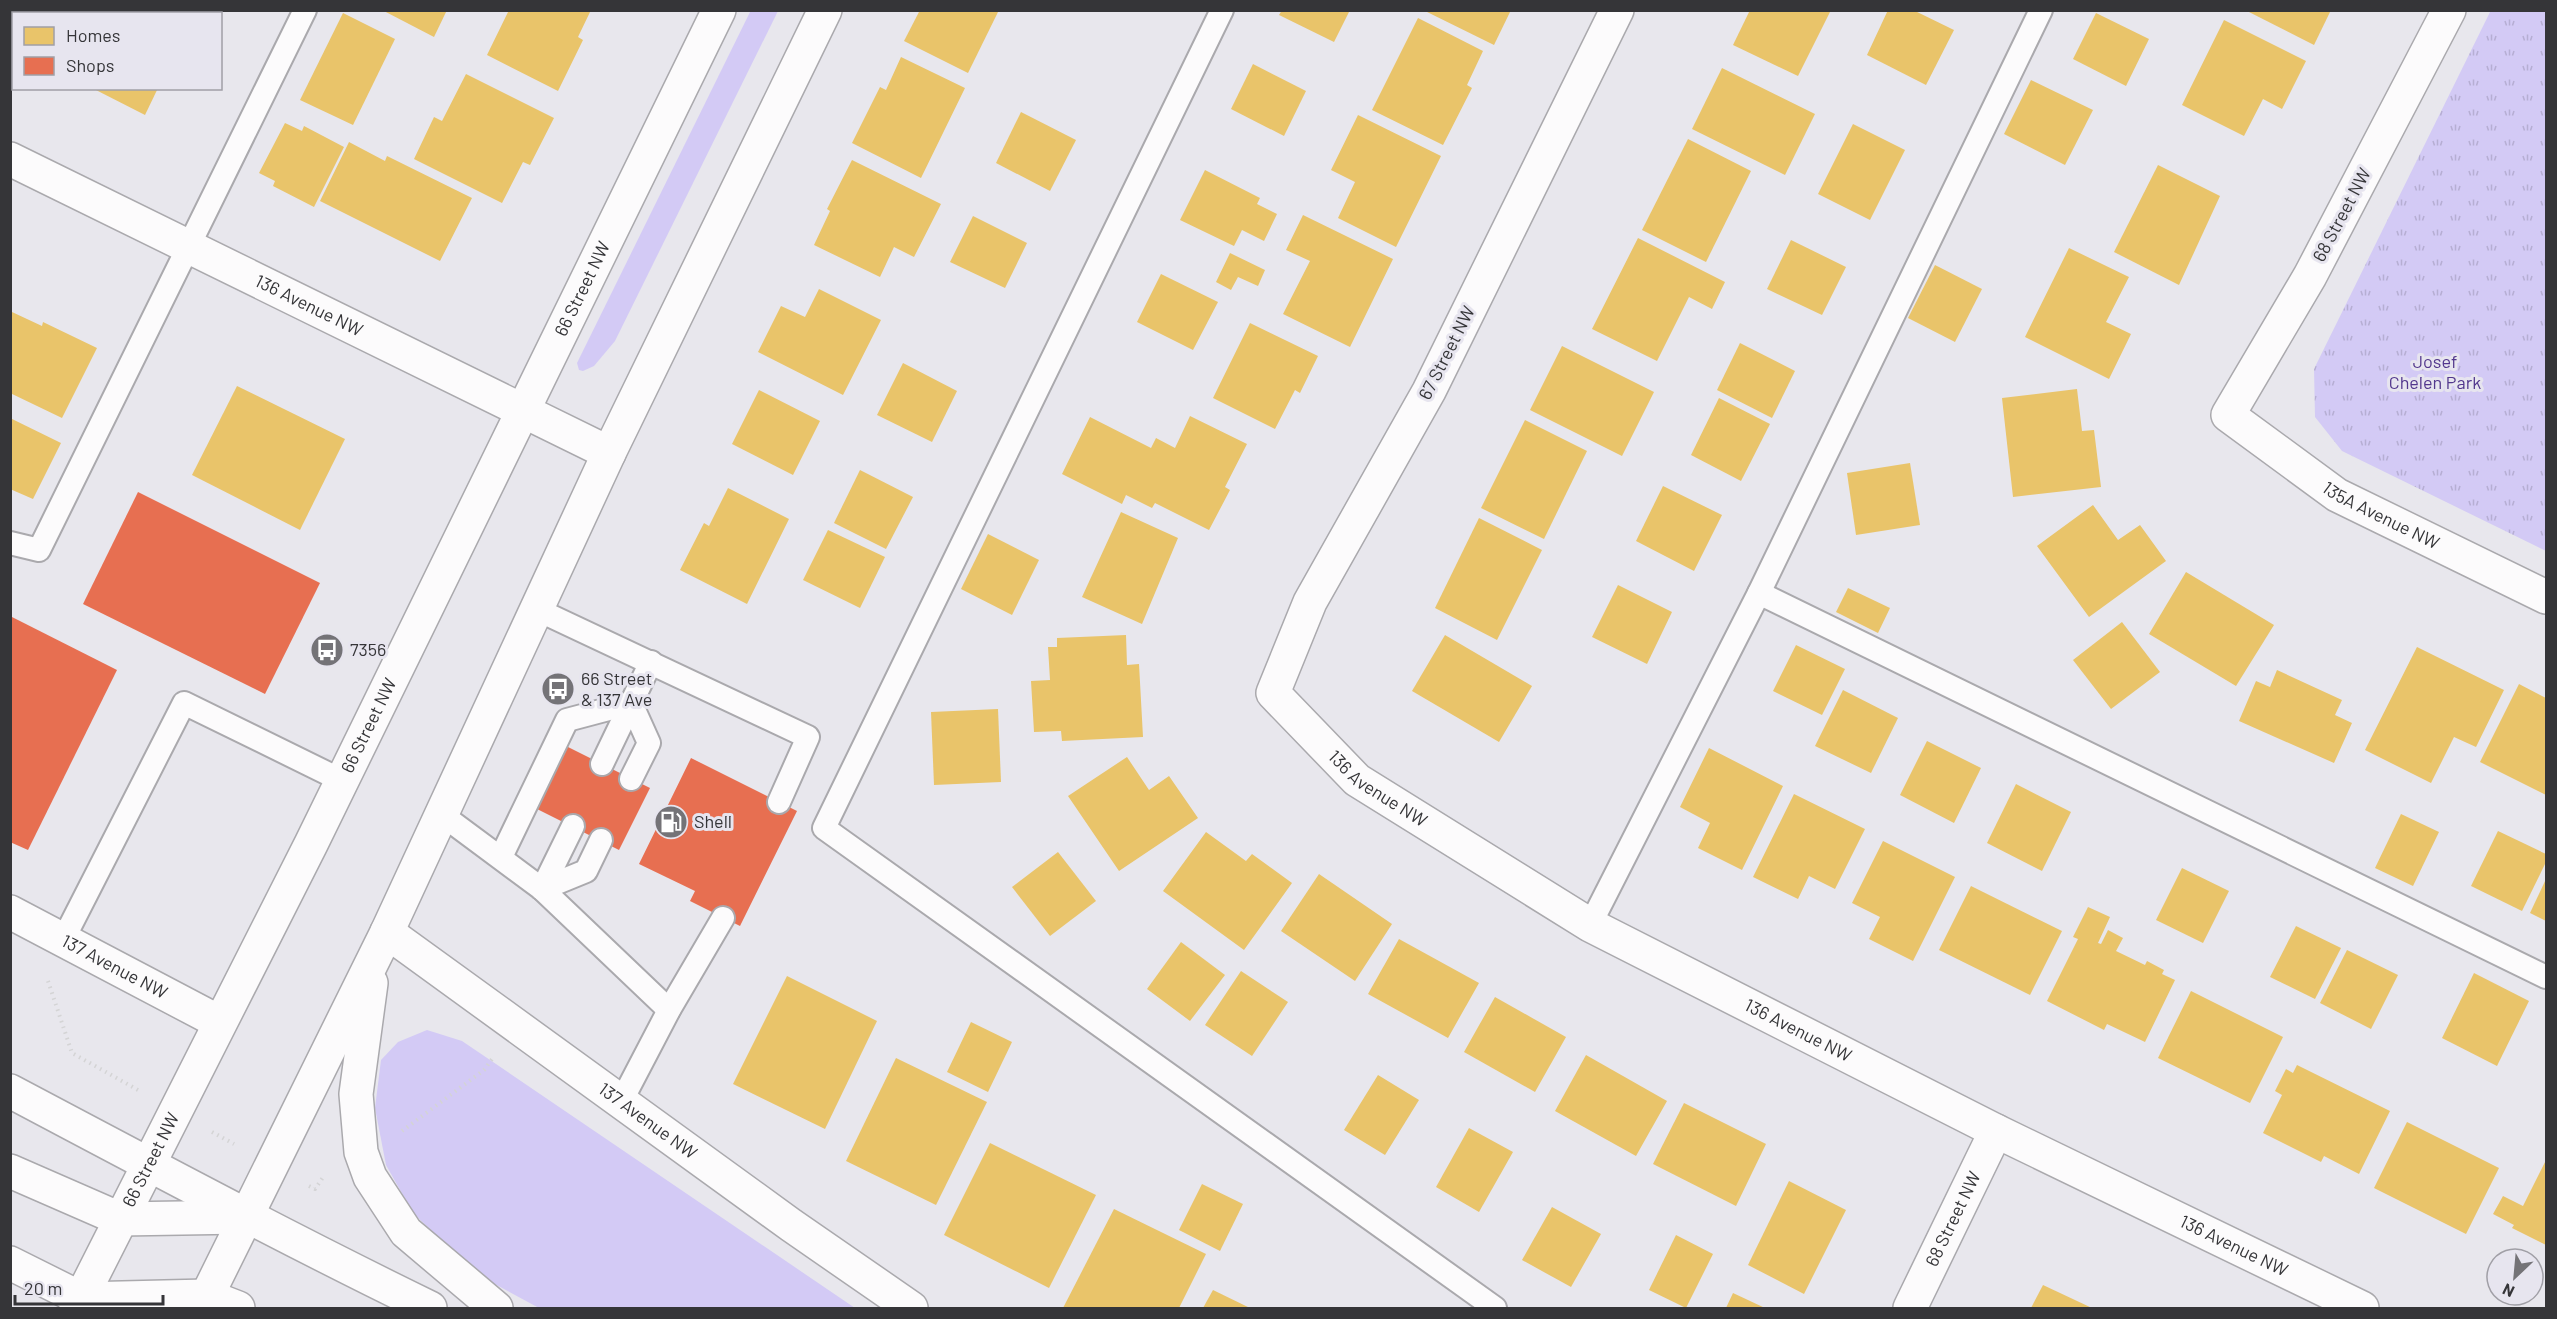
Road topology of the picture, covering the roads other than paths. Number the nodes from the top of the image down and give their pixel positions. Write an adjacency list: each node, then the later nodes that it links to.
1 (305, 10): 9 (lane)
2 (719, 10): 10 (street, 66 Street NW)
3 (825, 10): 12 (street)
4 (1222, 10): 51 (lane)
5 (1617, 10): 18 (street, 67 Street NW)
6 (2042, 10): 14 (lane)
7 (2449, 10): 11 (street, 68 Street NW)
8 (10, 159): 9 (street, 136 Avenue NW)
9 (190, 246): 10 (street, 136 Avenue NW); 13 (lane)
10 (523, 411): 12 (street, 136 Avenue NW); 22 (street, 66 Street NW)
11 (2228, 415): 15 (street, 135A Avenue NW)
12 (609, 453): 16 (street)
13 (10, 543)
14 (1759, 593): 31 (lane); 34 (lane)
15 (2547, 597)
16 (538, 610): 17 (lane); 24 (street)
17 (651, 662): 19 (lane); 23 (lane)
18 (1273, 693): 31 (street, 136 Avenue NW)
19 (631, 703): 20 (lane); 21 (lane); 27 (lane)
20 (602, 764)
21 (632, 779)
22 (342, 780): 32 (lane); 36 (street, 66 Street NW)
23 (779, 802)
24 (441, 814): 27 (lane); 33 (street)
25 (573, 826): 28 (lane)
26 (601, 840): 28 (lane)
27 (501, 857): 28 (lane)
28 (542, 889): 35 (lane)
29 (19, 916): 32 (street, 137 Avenue NW)
30 (723, 918): 35 (lane)
31 (1590, 925): 39 (street, 136 Avenue NW)
32 (63, 940): 36 (street, 137 Avenue NW)
33 (380, 945): 38 (street, 137 Avenue NW); 42 (street); 49 (street)
34 (2547, 977)
35 (669, 1010): 38 (lane)
36 (219, 1022): 40 (street, 66 Street NW)
37 (10, 1091): 40 (street)
38 (621, 1102): 50 (street, 137 Avenue NW)
39 (1996, 1131): 52 (street, 68 Street NW); 53 (street, 136 Avenue NW)
40 (148, 1163): 42 (street); 43 (street, 66 Street NW)
41 (10, 1171): 43 (street)
42 (244, 1217): 43 (street); 45 (street); 48 (street)
43 (120, 1219): 46 (street, 66 Street NW)
44 (10, 1263): 46 (street)
45 (204, 1302): 46 (street); 47 (street)
46 (86, 1305)
47 (238, 1308)
48 (430, 1308)
49 (496, 1308)
50 (912, 1308)
51 (1495, 1308)
52 (1910, 1308)
53 (2362, 1308)

